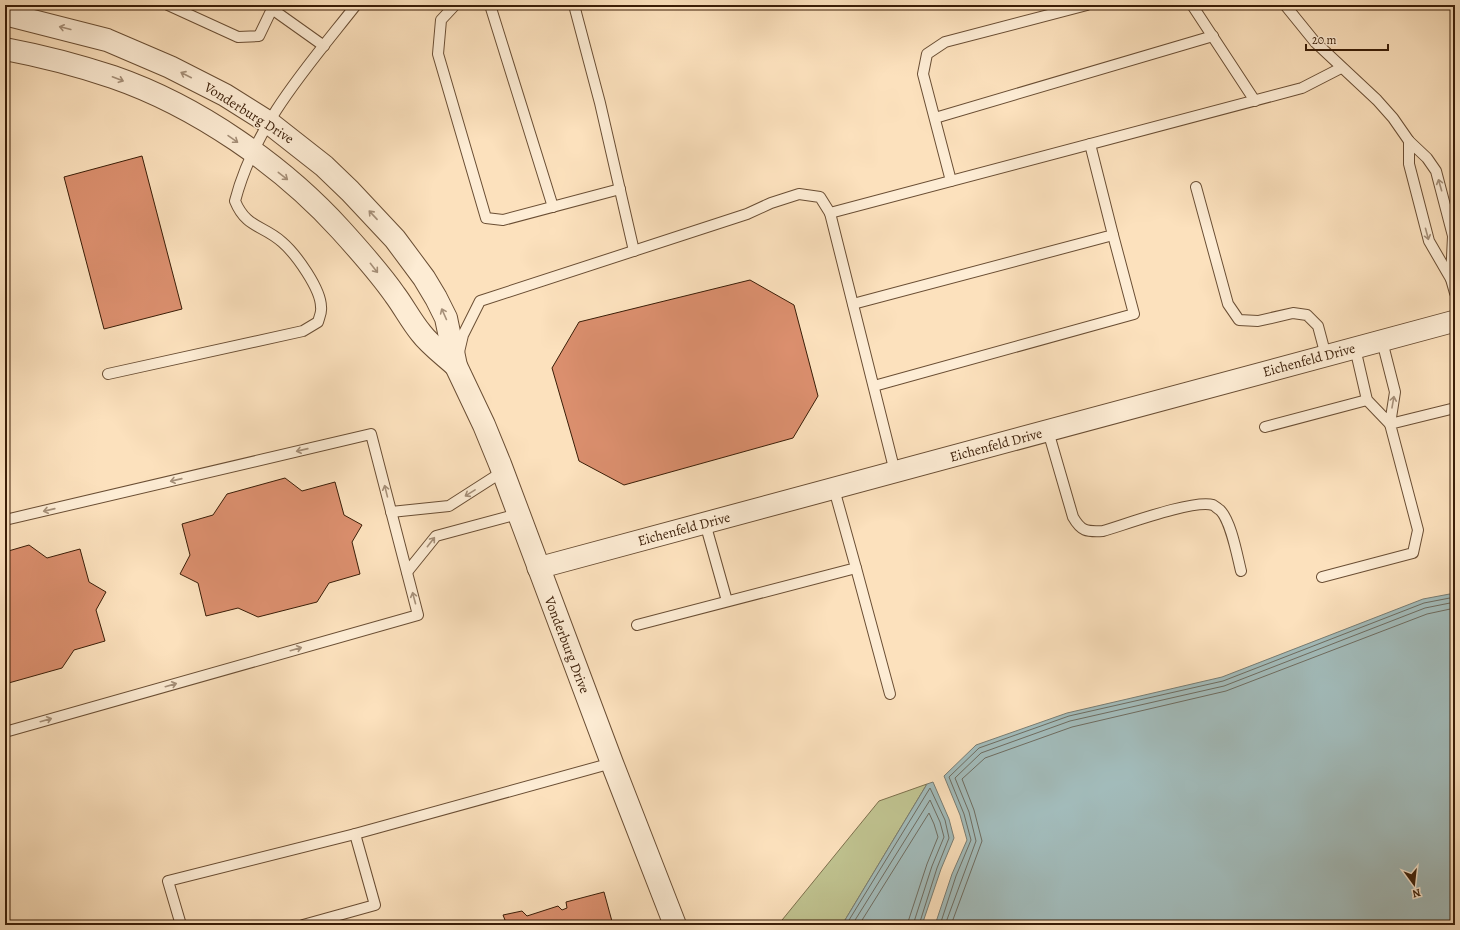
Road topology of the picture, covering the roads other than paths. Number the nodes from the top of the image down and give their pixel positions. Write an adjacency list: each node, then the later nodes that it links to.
1 (168, 5): 9 (lane)
2 (356, 5): 12 (lane)
3 (455, 5): 24 (lane)
4 (490, 5): 24 (lane)
5 (574, 5): 23 (lane)
6 (1087, 5): 16 (lane)
7 (1192, 5): 11 (lane)
8 (1285, 5): 14 (lane)
9 (273, 7): 12 (lane)
10 (5, 14): 17 (street, Vonderburg Drive, one-way to 10)
11 (1213, 36): 15 (lane); 16 (lane)
12 (324, 46): 17 (lane)
13 (5, 49): 20 (street, Vonderburg Drive, one-way to 20)
14 (1341, 68): 15 (lane); 18 (lane)
15 (1255, 101): 19 (lane)
16 (935, 118): 21 (lane)
17 (268, 122): 20 (lane); 35 (street, Vonderburg Drive, one-way to 17)
18 (1409, 141): 28 (lane, one-way to 28); 28 (lane, one-way to 18)
19 (1090, 144): 21 (lane); 26 (lane)
20 (252, 152): 35 (street, Vonderburg Drive, one-way to 35); 36 (lane)
21 (951, 181): 25 (lane)
22 (1196, 188): 34 (lane)
23 (620, 189): 24 (lane); 27 (lane)
24 (553, 207)
25 (830, 213): 27 (lane); 30 (lane)
26 (1113, 235): 30 (lane); 37 (lane)
27 (634, 251): 35 (lane)
28 (1451, 279): 29 (lane)
29 (1455, 293)
30 (853, 304): 37 (lane)
31 (1455, 321): 32 (street, Eichenfeld Drive)
32 (1382, 341): 33 (street, Eichenfeld Drive); 40 (lane, one-way to 32)
33 (1355, 348): 34 (street, Eichenfeld Drive); 38 (lane)
34 (1326, 356): 42 (street, Eichenfeld Drive)
35 (456, 366): 43 (street, Vonderburg Drive)
36 (108, 374)
37 (874, 386): 44 (lane)
38 (1367, 400): 40 (lane); 41 (lane)
39 (1455, 408): 40 (lane)
40 (1390, 424): 54 (lane)
41 (1266, 427)
42 (1048, 431): 44 (street, Eichenfeld Drive); 52 (lane)
43 (502, 472): 46 (lane, one-way to 46); 47 (street, Vonderburg Drive)
44 (895, 472): 45 (street, Eichenfeld Drive)
45 (834, 489): 49 (street, Eichenfeld Drive); 51 (lane)
46 (391, 512): 48 (lane, one-way to 48); 53 (lane)
47 (518, 514): 50 (street, Vonderburg Drive); 53 (lane, one-way to 47)
48 (5, 520)
49 (705, 523): 50 (street, Eichenfeld Drive); 55 (lane)
50 (538, 568): 59 (street, Vonderburg Drive)
51 (856, 568): 55 (lane); 57 (lane)
52 (1241, 571)
53 (407, 572): 58 (lane, one-way to 53)
54 (1322, 577)
55 (727, 601): 56 (lane)
56 (637, 625)
57 (890, 694)
58 (5, 732)
59 (612, 763): 60 (lane); 63 (street, Vonderburg Drive)
60 (355, 834): 61 (lane); 62 (lane)
61 (181, 925)
62 (304, 925)
63 (675, 925)

